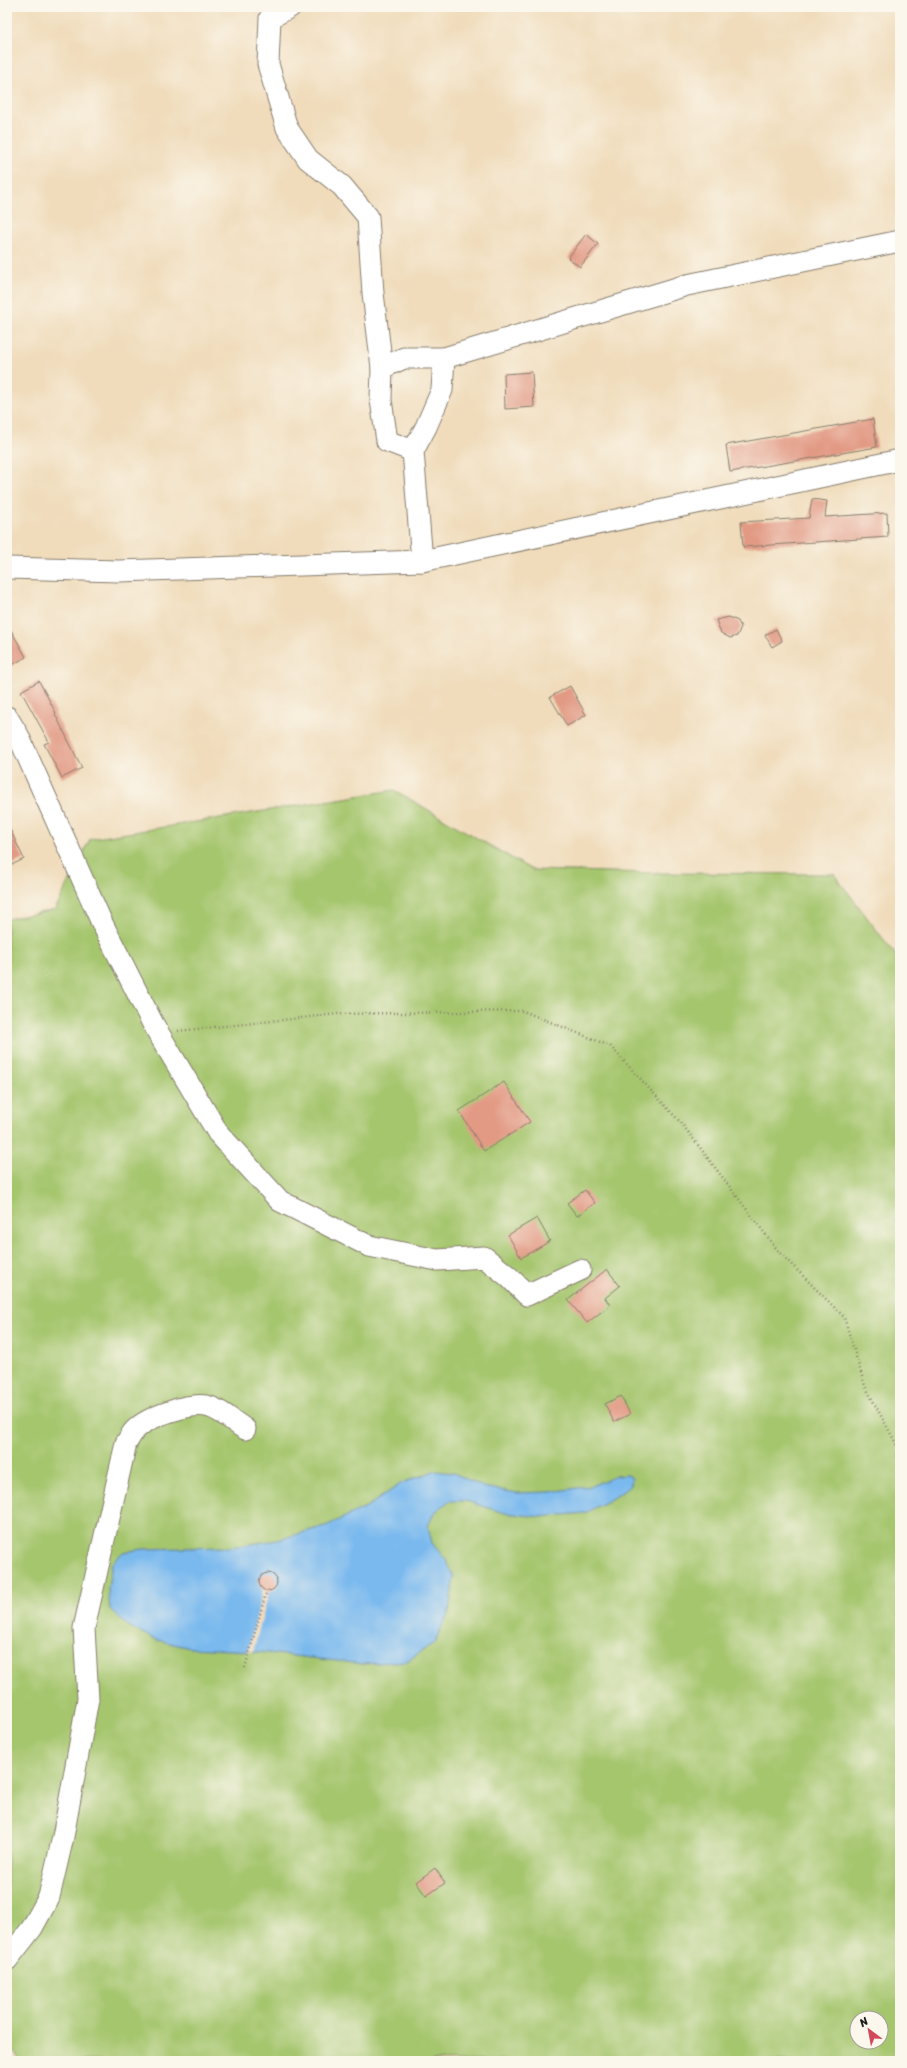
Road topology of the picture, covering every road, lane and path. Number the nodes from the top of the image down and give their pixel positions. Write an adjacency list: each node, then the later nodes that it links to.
1 (290, 7): 4 (street)
2 (900, 241): 3 (street)
3 (444, 358): 4 (street); 5 (street)
4 (382, 368): 5 (street)
5 (413, 451): 7 (street)
6 (900, 460): 7 (street)
7 (422, 561): 8 (street)
8 (7, 568)
9 (7, 717): 10 (street)
10 (153, 1024): 11 (street); 13 (path)
11 (580, 1270)
12 (245, 1429): 16 (street)
13 (900, 1452)
14 (266, 1593): 15 (path)
15 (245, 1668)
16 (7, 1960)

